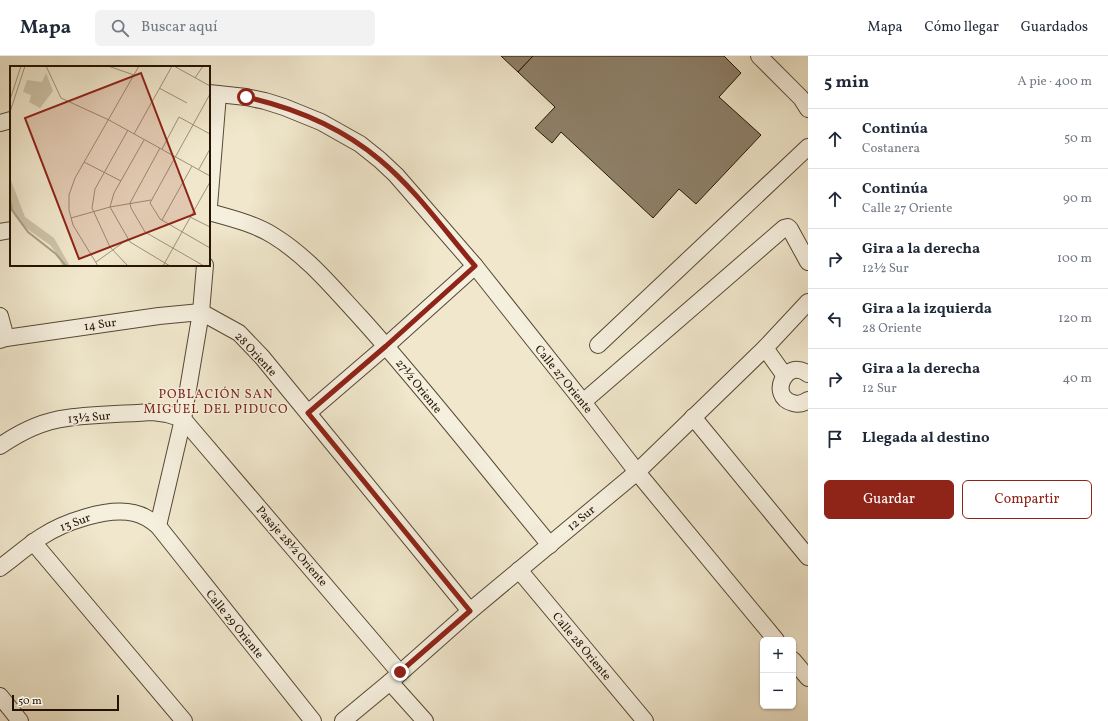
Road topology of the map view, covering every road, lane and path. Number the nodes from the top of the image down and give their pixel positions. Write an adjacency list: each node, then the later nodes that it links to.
1 (759, 56): 3 (street)
2 (214, 93): 7 (street); 13 (street, Calle 27 Oriente)
3 (806, 99)
4 (10, 120): 5 (street)
5 (0, 123)
6 (808, 147): 18 (street)
7 (210, 183)
8 (210, 212): 19 (street, 27½ Oriente)
9 (10, 230): 10 (street)
10 (0, 232)
11 (808, 262): 23 (street)
12 (205, 266): 15 (street)
13 (475, 266): 19 (street); 23 (street, Calle 27 Oriente)
14 (808, 302): 20 (street, 12 Sur)
15 (201, 312): 17 (street, 14 Sur); 25 (street, 28 Oriente); 27 (street)
16 (0, 316): 17 (street)
17 (3, 339)
18 (598, 345)
19 (386, 346): 25 (street); 32 (street, 27½ Oriente)
20 (765, 348): 22 (street); 26 (street, 12 Sur)
21 (808, 374): 22 (street)
22 (785, 376): 24 (street)
23 (583, 402): 29 (street, Calle 27 Oriente)
24 (807, 402)
25 (308, 413): 36 (street, 28 Oriente)
26 (693, 417): 29 (street, 12 Sur); 33 (street)
27 (183, 419): 28 (street, 13½ Sur); 30 (street); 39 (street, Pasaje 28½ Oriente)
28 (0, 446)
29 (637, 472): 32 (street, 12 Sur); 37 (street, Calle 27 Oriente)
30 (158, 526): 31 (street, 13 Sur); 44 (street, Calle 29 Oriente)
31 (33, 542): 34 (street, 13 Sur); 43 (street)
32 (550, 545): 35 (street, 12 Sur)
33 (808, 557)
34 (0, 568)
35 (519, 570): 36 (street, 12 Sur); 47 (street, Calle 28 Oriente)
36 (470, 611): 39 (street, 12 Sur)
37 (774, 637)
38 (796, 664): 40 (street)
39 (395, 677): 45 (street, 12 Sur); 46 (street, Pasaje 28½ Oriente)
40 (808, 678)
41 (0, 696): 42 (street)
42 (20, 721)
43 (184, 721)
44 (313, 721)
45 (342, 721)
46 (425, 721)
47 (645, 721)

